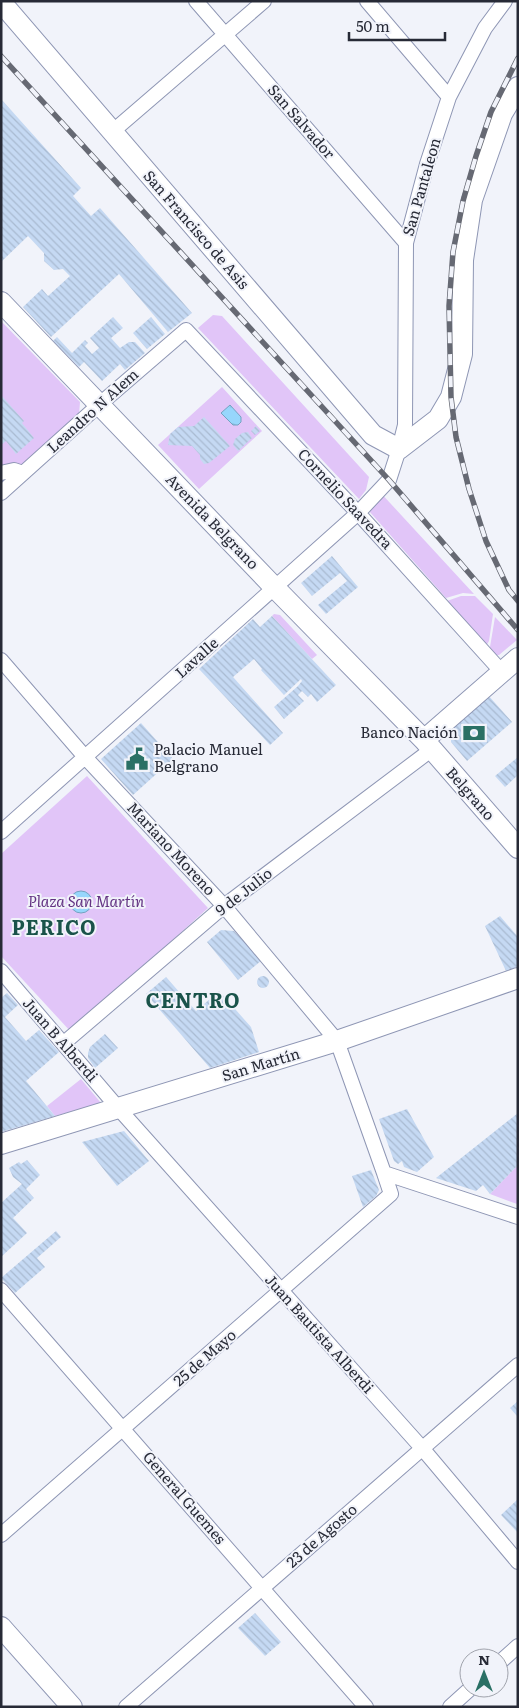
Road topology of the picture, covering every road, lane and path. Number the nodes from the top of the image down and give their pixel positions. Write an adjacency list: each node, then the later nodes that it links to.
1 (196, 1): 6 (street, San Salvador)
2 (264, 1): 6 (street)
3 (367, 1): 8 (street)
4 (505, 1): 8 (street, San Pantaleon)
5 (1, 2): 9 (street, San Francisco de Asis)
6 (225, 35): 9 (street); 10 (street, San Salvador)
7 (518, 87): 14 (street)
8 (449, 97): 10 (street, San Pantaleon)
9 (112, 132): 14 (street, San Francisco de Asis)
10 (406, 244): 14 (street, San Pantaleon)
11 (1, 302): 13 (street, Avenida Belgrano)
12 (186, 330): 13 (street, Leandro N Alem); 19 (street, Cornelio Saavedra)
13 (100, 404): 16 (street, Leandro N Alem); 20 (street, Avenida Belgrano)
14 (399, 449): 17 (street, San Pantaleon)
15 (1, 473): 16 (street)
16 (22, 474): 18 (street, Leandro N Alem)
17 (389, 480): 19 (street, Lavalle)
18 (1, 493)
19 (358, 512): 20 (street, Lavalle); 23 (street, Cornelio Saavedra)
20 (275, 588): 24 (street, Avenida Belgrano); 25 (street, Lavalle)
21 (518, 658): 23 (street)
22 (1, 660): 25 (street, Mariano Moreno)
23 (501, 671): 24 (street)
24 (428, 745): 27 (street, Belgrano); 28 (street, 9 de Julio)
25 (85, 757): 26 (street, Lavalle); 28 (street, Mariano Moreno)
26 (1, 832)
27 (518, 848)
28 (224, 906): 31 (street, Mariano Moreno); 32 (street, 9 de Julio)
29 (3, 978): 32 (street, Juan B Alberdi)
30 (518, 978): 31 (street, San Martín)
31 (337, 1041): 33 (street, San Martín); 35 (street)
32 (64, 1043): 33 (street, Juan B Alberdi)
33 (118, 1109): 34 (street, San Martín); 40 (street, Juan Bautista Alberdi)
34 (1, 1144)
35 (384, 1173): 36 (street); 37 (street)
36 (403, 1181): 37 (street, 25 de Mayo); 38 (street)
37 (391, 1194): 40 (street, 25 de Mayo)
38 (518, 1217)
39 (1, 1290): 42 (street, General Guemes)
40 (280, 1291): 42 (street, 25 de Mayo); 43 (street, Juan Bautista Alberdi)
41 (518, 1365): 43 (street, 23 de Agosto)
42 (123, 1429): 44 (street, 25 de Mayo); 46 (street, General Guemes)
43 (422, 1448): 45 (street, Juan Bautista Alberdi); 46 (street, 23 de Agosto)
44 (1, 1535)
45 (518, 1562)
46 (262, 1588): 50 (street, 23 de Agosto); 51 (street, General Guemes)
47 (1, 1626): 49 (street)
48 (460, 1698): 52 (street)
49 (72, 1707)
50 (126, 1707)
51 (366, 1707)
52 (450, 1707)

